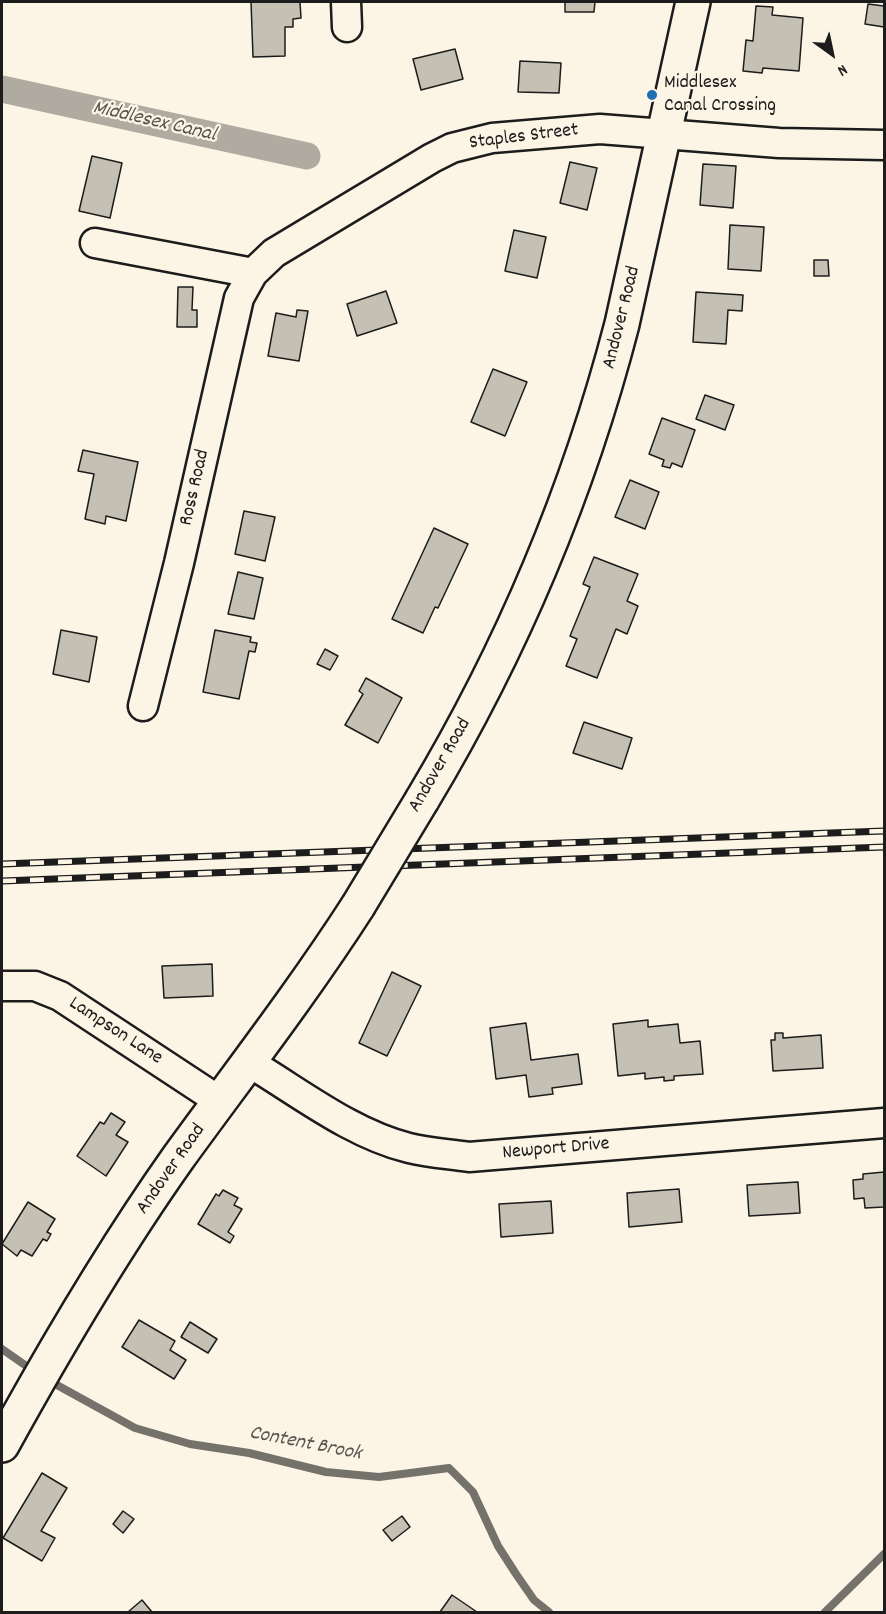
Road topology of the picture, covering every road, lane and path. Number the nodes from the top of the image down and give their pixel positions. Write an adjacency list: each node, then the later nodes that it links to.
1 (693, 2): 2 (main road, Andover Road)
2 (666, 132): 3 (street, Staples Street); 5 (street, Staples Street); 8 (main road, Andover Road, bridge)
3 (885, 145)
4 (95, 243): 5 (street)
5 (253, 273): 6 (street, Ross Road)
6 (143, 706)
7 (2, 986): 9 (street, Lampson Lane)
8 (250, 1063): 9 (main road, Andover Road); 10 (street, Newport Drive)
9 (221, 1102): 11 (main road, Andover Road)
10 (885, 1123)
11 (2, 1446)

